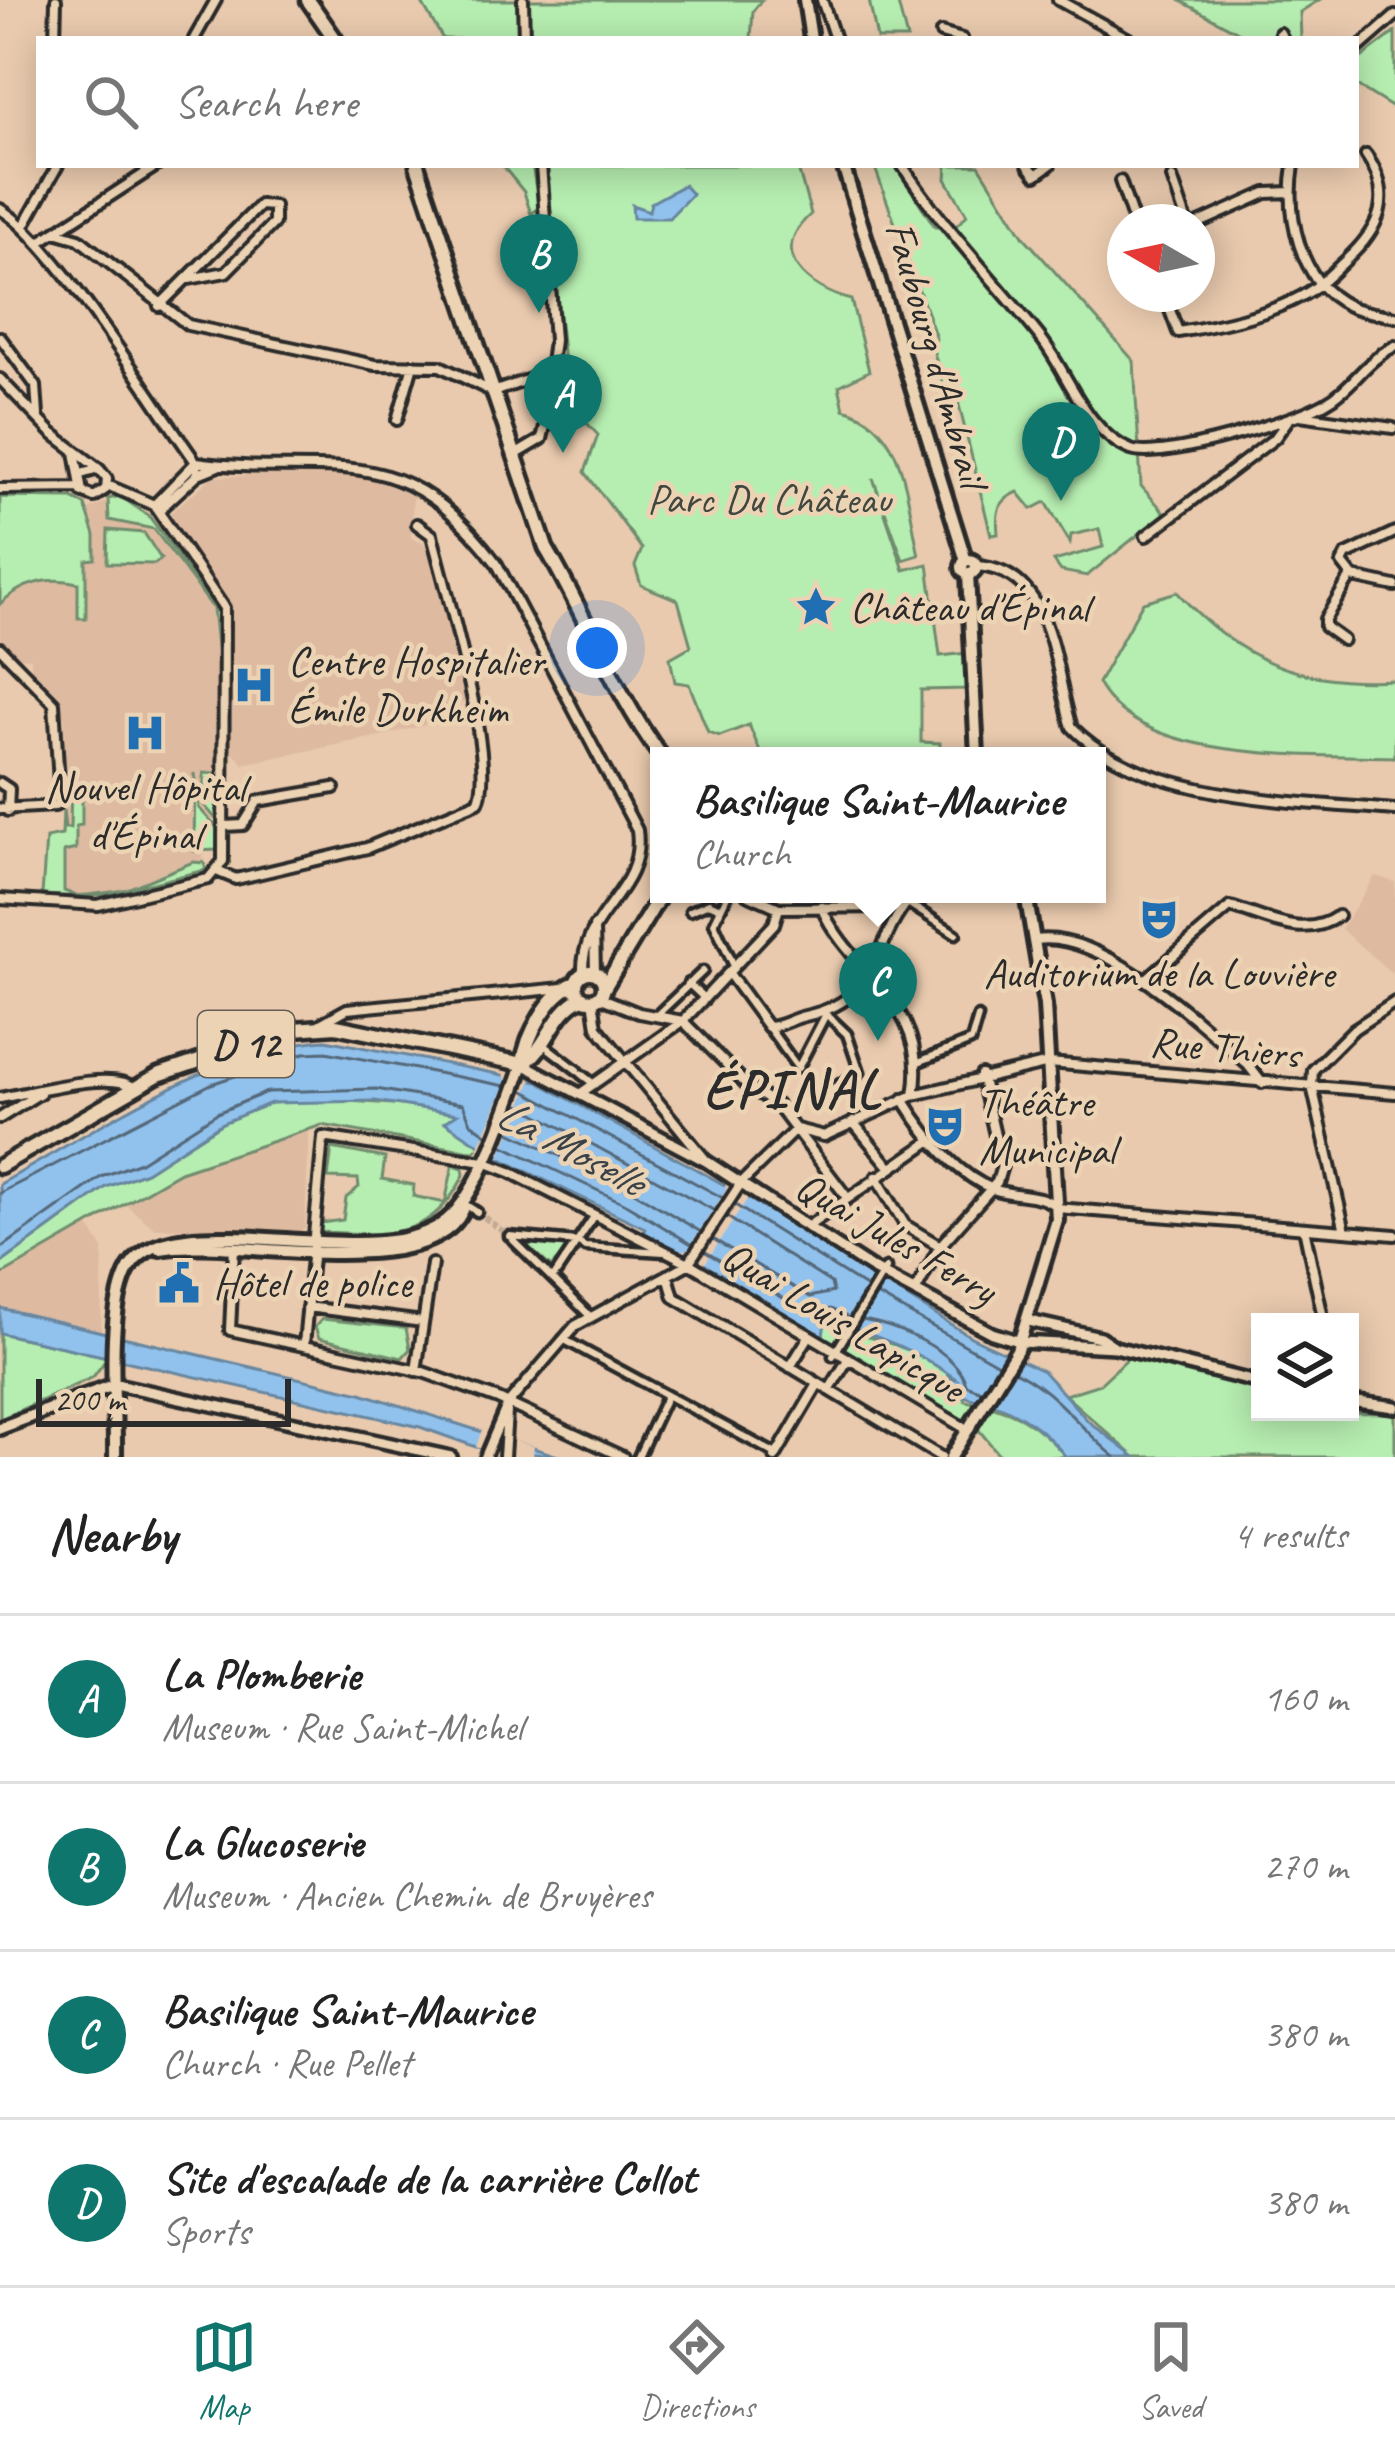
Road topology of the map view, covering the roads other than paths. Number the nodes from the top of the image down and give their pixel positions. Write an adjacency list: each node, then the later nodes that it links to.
1 (56, 0): 10 (street)
2 (216, 0): 11 (street)
3 (308, 0): 12 (main road)
4 (523, 0): 13 (street)
5 (822, 0): 7 (street); 15 (street)
6 (1058, 0): 17 (street)
7 (806, 6): 14 (main road)
8 (1395, 16): 18 (street)
9 (941, 33): 16 (street)
10 (56, 36)
11 (196, 36)
12 (333, 36)
13 (524, 36)
14 (811, 36)
15 (834, 36)
16 (952, 36)
17 (1124, 36)
18 (1359, 47)
19 (1366, 155): 33 (street)
20 (56, 168): 35 (street)
21 (153, 168): 36 (street)
22 (418, 168): 48 (main road)
23 (541, 168): 46 (street)
24 (844, 168): 68 (main road, Faubourg d'Ambrail)
25 (904, 168): 51 (street)
26 (1294, 168): 29 (street)
27 (1172, 178): 31 (street)
28 (1120, 181): 30 (street)
29 (1290, 192): 34 (street); 39 (street)
30 (1128, 204)
31 (1181, 204)
32 (0, 208): 35 (street)
33 (1392, 214): 39 (street)
34 (1215, 216)
35 (24, 226): 37 (street)
36 (55, 232): 37 (street); 40 (street)
37 (38, 243): 56 (street)
38 (189, 279): 38 (street); 40 (street)
39 (1321, 283): 41 (street); 42 (street)
40 (159, 306): 45 (street)
41 (1171, 312)
42 (1395, 317)
43 (0, 337): 50 (street)
44 (1395, 346): 49 (street)
45 (413, 365): 48 (street); 52 (street)
46 (543, 374): 48 (street); 55 (street)
47 (0, 379): 50 (street)
48 (493, 392): 55 (main road)
49 (1299, 414): 51 (street); 53 (street)
50 (38, 416): 54 (street)
51 (1288, 419): 67 (street)
52 (397, 420)
53 (1393, 428)
54 (74, 451): 58 (street); 59 (street)
55 (514, 455): 73 (main road)
56 (196, 462): 57 (street); 60 (street); 64 (street)
57 (220, 465): 60 (street); 101 (street)
58 (99, 469): 59 (street); 61 (street)
59 (81, 474): 62 (street)
60 (197, 474): 64 (street)
61 (107, 485): 62 (street); 64 (street)
62 (80, 488): 63 (street)
63 (0, 489)
64 (156, 508): 81 (street)
65 (417, 524): 82 (street)
66 (1395, 532): 69 (street)
67 (1146, 536)
68 (970, 567): 74 (main road, Faubourg d'Ambrail); 75 (street)
69 (1351, 576): 70 (street); 71 (street)
70 (1395, 586)
71 (1343, 640)
72 (0, 648): 79 (street)
73 (655, 747)
74 (977, 747)
75 (1097, 747)
76 (1106, 751): 80 (street)
77 (0, 783): 79 (street)
78 (334, 788): 81 (street)
79 (4, 810)
80 (1395, 810)
81 (225, 826): 82 (street)
82 (219, 872): 83 (street)
83 (0, 899)
84 (656, 903): 101 (main road)
85 (721, 903): 90 (street)
86 (767, 903): 91 (street)
87 (1028, 903): 95 (main road)
88 (903, 905): 89 (street); 94 (street); 98 (street)
89 (821, 906): 91 (street); 98 (street)
90 (718, 907): 92 (street); 97 (street)
91 (778, 908): 97 (street)
92 (690, 911)
93 (1338, 916): 99 (street)
94 (956, 934)
95 (1036, 940): 99 (street); 113 (main road)
96 (703, 971): 100 (street)
97 (733, 972): 102 (street); 110 (street)
98 (870, 976): 106 (street); 114 (street)
99 (1145, 980): 118 (street)
100 (688, 983): 102 (street); 105 (street)
101 (590, 987): 104 (main road); 104 (main road); 105 (street); 109 (street); 112 (street)
102 (705, 999): 108 (street)
103 (1395, 1001): 120 (street)
104 (558, 1004): 111 (main road); 115 (main road)
105 (658, 1014): 108 (street)
106 (826, 1014): 110 (street); 110 (street); 124 (street)
107 (978, 1017): 114 (street)
108 (683, 1022): 112 (street); 131 (street)
109 (320, 1024): 115 (main road, D 12); 121 (main road, D 12)
110 (768, 1027)
111 (543, 1044): 115 (main road); 119 (street)
112 (626, 1061): 119 (street); 134 (street)
113 (1049, 1063): 116 (street, Rue Thiers); 118 (street, Rue Thiers); 141 (main road)
114 (913, 1064): 126 (street)
115 (521, 1071): 123 (street, D 12); 133 (main road)
116 (981, 1075): 126 (street, Rue Thiers); 139 (street)
117 (97, 1081): 121 (street); 122 (street); 128 (street)
118 (1262, 1082): 120 (street, Rue Thiers)
119 (594, 1084): 123 (street)
120 (1312, 1086): 125 (street, Rue Thiers); 145 (street)
121 (134, 1088): 128 (main road, D 12)
122 (41, 1092): 127 (street); 129 (street)
123 (581, 1093): 134 (street, D 12)
124 (823, 1094)
125 (1395, 1094)
126 (909, 1097): 130 (street, Rue Thiers); 132 (street)
127 (0, 1098)
128 (115, 1100): 135 (main road, D 12)
129 (0, 1118)
130 (849, 1124): 131 (street); 136 (street)
131 (796, 1129): 138 (street); 140 (street)
132 (932, 1140): 136 (street); 139 (street)
133 (486, 1158): 142 (street, Quai Louis Lapicque); 147 (main road); 147 (main road); 150 (street, Quai Louis Lapicque)
134 (706, 1161): 138 (street, D 12)
135 (0, 1166)
136 (890, 1168): 137 (street)
137 (876, 1177): 140 (street); 151 (street)
138 (738, 1188): 143 (street, Quai Jules Ferry / D 12); 153 (street)
139 (996, 1190): 141 (street); 151 (street)
140 (846, 1196): 143 (street)
141 (1057, 1208): 144 (street); 162 (main road)
142 (596, 1214): 148 (street); 152 (street, Quai Louis Lapicque)
143 (806, 1227): 155 (street, Quai Jules Ferry / D 12)
144 (1304, 1228): 145 (street); 160 (street)
145 (1345, 1231): 146 (street)
146 (1395, 1234)
147 (434, 1238): 150 (main road)
148 (578, 1242): 152 (street); 156 (street); 156 (street)
149 (234, 1244): 150 (main road); 167 (street); 175 (main road)
150 (311, 1246): 159 (street)
151 (940, 1246): 158 (street)
152 (666, 1252): 153 (street, Quai Louis Lapicque)
153 (690, 1262): 157 (street); 164 (street, Quai Louis Lapicque)
154 (432, 1264): 163 (street)
155 (882, 1274): 158 (street, Quai Jules Ferry / D 12); 169 (street)
156 (555, 1275): 161 (street)
157 (668, 1276): 161 (street); 171 (street)
158 (915, 1292): 166 (street, Quai Jules Ferry / D 12)
159 (307, 1306): 163 (street); 167 (street)
160 (1322, 1313)
161 (591, 1317): 165 (street)
162 (1031, 1317): 166 (main road); 168 (street)
163 (423, 1322): 172 (street)
164 (808, 1337): 169 (street, Quai Louis Lapicque); 171 (street)
165 (563, 1339): 177 (street); 179 (street)
166 (1021, 1342): 168 (street); 182 (main road)
167 (304, 1345): 172 (street)
168 (1115, 1346): 173 (street)
169 (836, 1351): 170 (street, Quai Louis Lapicque)
170 (847, 1361): 176 (street); 182 (street, Quai Louis Lapicque)
171 (790, 1367): 174 (street)
172 (416, 1371): 179 (street)
173 (1251, 1381)
174 (816, 1383): 176 (street); 185 (street)
175 (116, 1384): 181 (main road); 183 (street); 186 (main road)
176 (829, 1390): 191 (street)
177 (666, 1397): 185 (street); 190 (street)
178 (1359, 1402): 180 (street)
179 (507, 1405): 184 (street); 188 (street); 189 (street)
180 (1395, 1407)
181 (0, 1428)
182 (968, 1430): 192 (main road)
183 (423, 1454): 187 (street)
184 (486, 1456)
185 (776, 1456)
186 (115, 1457)
187 (451, 1457)
188 (503, 1457)
189 (622, 1457)
190 (638, 1457)
191 (941, 1457)
192 (951, 1457)

